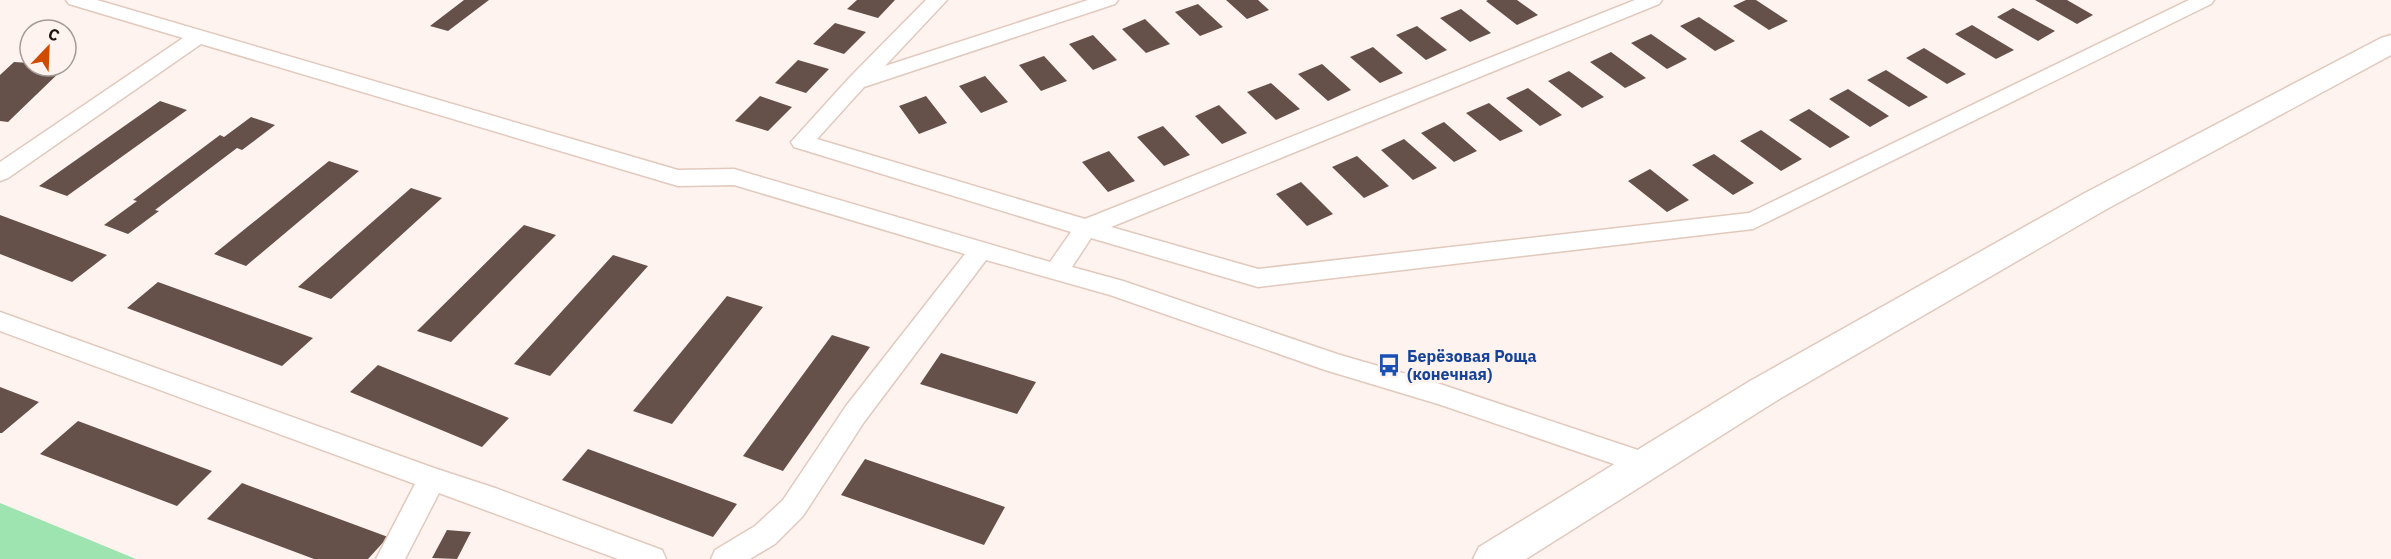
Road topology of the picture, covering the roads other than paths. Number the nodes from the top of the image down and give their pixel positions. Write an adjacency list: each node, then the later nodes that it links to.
1 (76, 0): 6 (street)
2 (937, 0): 8 (street)
3 (1108, 0): 8 (street)
4 (1652, 0): 10 (street)
5 (2204, 0): 10 (street)
6 (196, 38): 9 (street); 11 (street)
7 (2391, 44): 14 (main road)
8 (857, 82): 10 (street)
9 (0, 173)
10 (1086, 228): 12 (street)
11 (982, 249): 12 (street); 18 (street)
12 (1056, 272): 14 (street)
13 (0, 321): 15 (street)
14 (1646, 464): 19 (main road)
15 (432, 479): 16 (street); 17 (street)
16 (390, 559)
17 (652, 559)
18 (725, 559)
19 (1493, 559)

